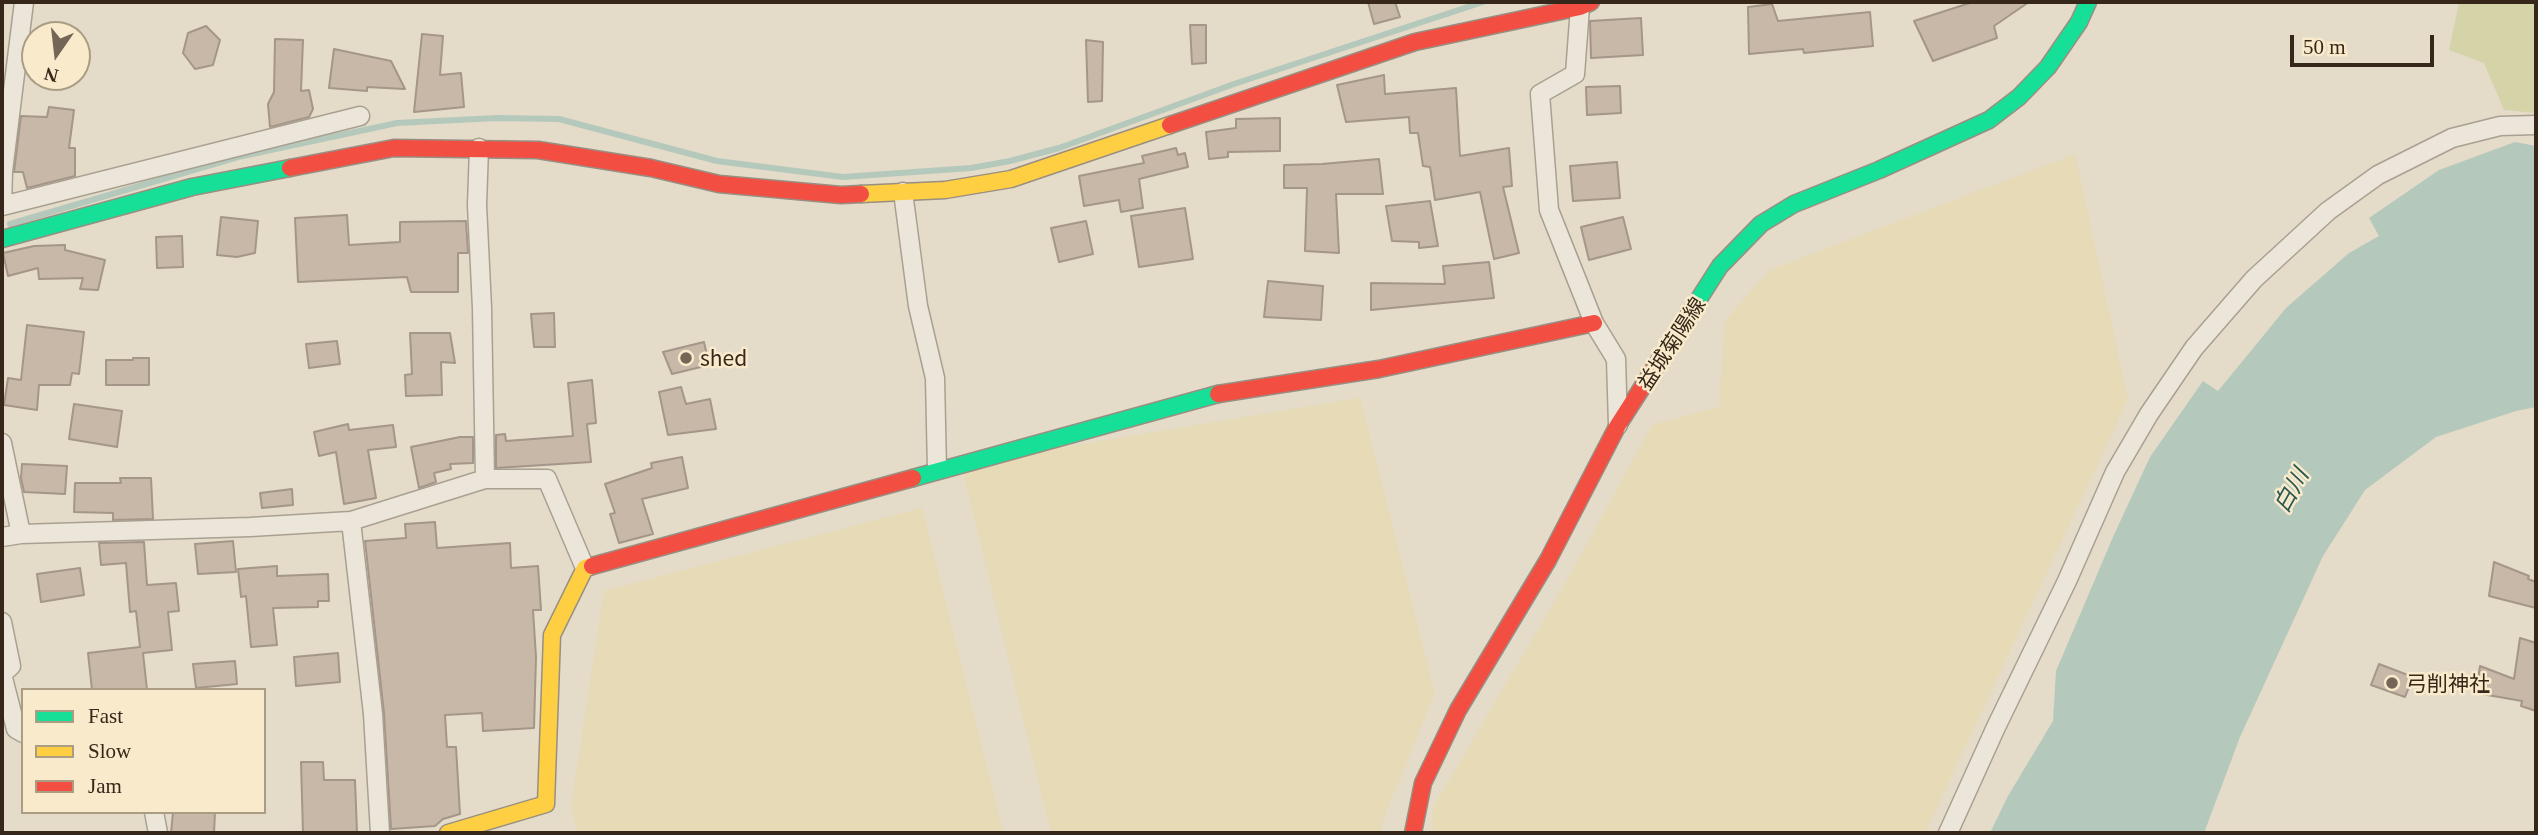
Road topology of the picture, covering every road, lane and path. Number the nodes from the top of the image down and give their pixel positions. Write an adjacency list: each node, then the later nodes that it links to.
1 (24, 2): 4 (street)
2 (2088, 2): 12 (street, 益城菊陽線)
3 (1585, 4): 8 (street); 11 (street)
4 (9, 57): 9 (street)
5 (360, 116): 9 (street)
6 (2536, 125): 28 (street)
7 (479, 148): 8 (street); 10 (street); 15 (street)
8 (903, 192): 14 (street)
9 (2, 206)
10 (2, 239)
11 (1594, 323): 12 (street); 14 (street)
12 (1618, 425): 27 (street, 益城菊陽線)
13 (2, 443): 17 (street)
14 (937, 470): 19 (street)
15 (485, 479): 16 (street); 19 (street)
16 (351, 521): 17 (street); 25 (street)
17 (22, 534): 18 (street)
18 (2, 537)
19 (585, 568): 26 (street)
20 (2, 622): 21 (street)
21 (2, 674): 22 (street)
22 (21, 732)
23 (154, 814): 24 (street)
24 (158, 833)
25 (380, 833)
26 (449, 833)
27 (1413, 833)
28 (1948, 833)

